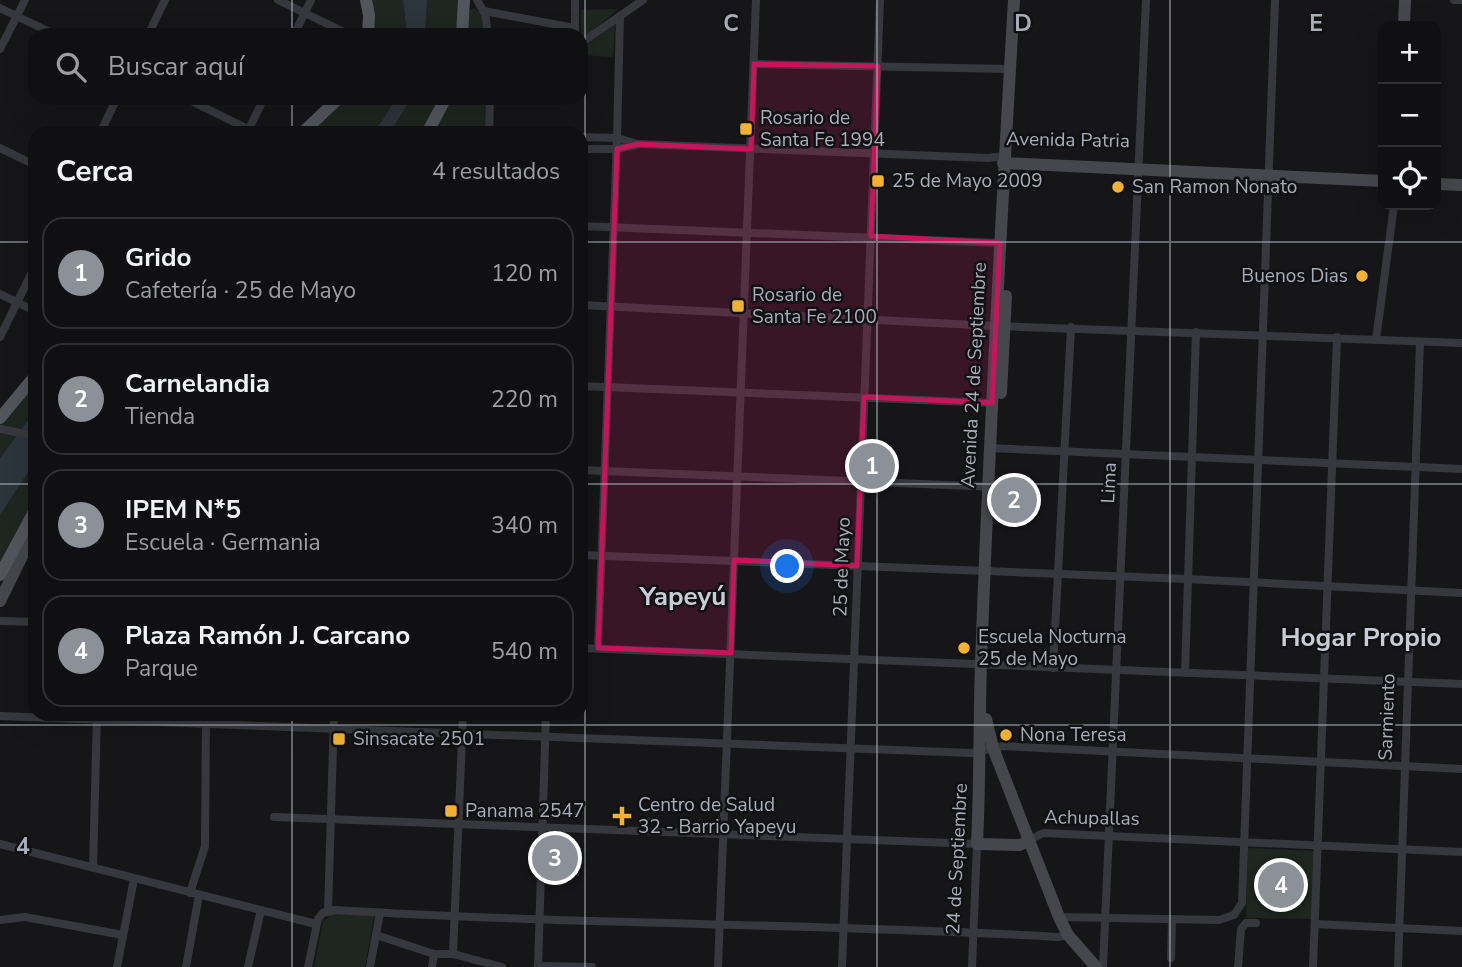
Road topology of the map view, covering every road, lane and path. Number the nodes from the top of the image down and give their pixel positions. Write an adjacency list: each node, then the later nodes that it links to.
1 (25, 0): 21 (street)
2 (166, 0): 25 (street)
3 (278, 0): 20 (street)
4 (311, 0): 20 (street)
5 (366, 0): 28 (main road)
6 (464, 0): 29 (main road)
7 (477, 0): 19 (street)
8 (575, 0): 32 (street)
9 (643, 0): 22 (street)
10 (756, 0): 35 (street)
11 (880, 0): 36 (street, 25 de Mayo)
12 (1014, 0): 37 (main road, Avenida 24 de Septiembre)
13 (1146, 0): 60 (street, Lima)
14 (1275, 0): 61 (street)
15 (1405, 0): 23 (main road)
16 (1454, 0): 17 (street)
17 (1462, 0)
18 (0, 8): 21 (street)
19 (484, 10): 30 (street); 31 (street)
20 (304, 13): 26 (street); 27 (street)
21 (17, 16): 24 (street); 34 (street)
22 (620, 16): 33 (street); 51 (street)
23 (1404, 21)
24 (42, 28)
25 (152, 28)
26 (297, 28)
27 (335, 28)
28 (368, 28)
29 (463, 28)
30 (487, 28)
31 (562, 28)
32 (575, 28)
33 (588, 38)
34 (0, 50)
35 (754, 64): 36 (street); 56 (street)
36 (878, 66): 37 (street); 57 (street, 25 de Mayo)
37 (1010, 69): 59 (main road, Avenida 24 de Septiembre)
38 (114, 105): 44 (street)
39 (198, 105): 45 (street)
40 (261, 105): 46 (street)
41 (332, 105): 47 (main road)
42 (442, 105): 48 (main road)
43 (490, 105): 49 (street)
44 (103, 126)
45 (239, 126)
46 (252, 126)
47 (309, 126)
48 (431, 126)
49 (489, 126)
50 (588, 137): 51 (street)
51 (617, 138): 52 (street); 55 (street)
52 (638, 145): 55 (street); 56 (street, Avenida Patria)
53 (0, 148): 58 (street)
54 (588, 149): 55 (street)
55 (617, 149): 70 (street)
56 (751, 149): 57 (street, Avenida Patria); 71 (street)
57 (874, 155): 59 (street, Avenida Patria); 72 (street, 25 de Mayo)
58 (28, 162)
59 (1008, 163): 60 (main road, Avenida Patria); 73 (main road, Avenida 24 de Septiembre); 82 (main road, Avenida 24 de Septiembre)
60 (1139, 164): 61 (main road, Avenida Patria); 84 (street, Lima)
61 (1269, 172): 62 (main road, Avenida Patria); 65 (main road, Avenida Patria); 86 (street)
62 (1378, 175)
63 (1441, 177): 64 (main road)
64 (1462, 178)
65 (1378, 181)
66 (1441, 184): 67 (main road)
67 (1462, 185)
68 (1393, 210): 89 (street)
69 (588, 226): 70 (street)
70 (613, 227): 71 (street); 78 (street)
71 (747, 232): 72 (street); 80 (street)
72 (871, 236): 73 (street); 81 (street, 25 de Mayo)
73 (1000, 243): 82 (main road, Avenida 24 de Septiembre)
74 (28, 280): 76 (street)
75 (0, 294): 76 (street)
76 (17, 302): 79 (street); 87 (street)
77 (588, 305): 78 (street)
78 (610, 307): 80 (street); 94 (street)
79 (28, 308)
80 (744, 313): 81 (street); 95 (street)
81 (868, 318): 82 (street); 96 (street, 25 de Mayo)
82 (1000, 326): 83 (street); 97 (main road, Avenida 24 de Septiembre); 100 (main road, Avenida 24 de Septiembre)
83 (1071, 327): 84 (street); 101 (street)
84 (1131, 330): 85 (street); 102 (street, Lima)
85 (1196, 332): 86 (street); 103 (street)
86 (1262, 335): 88 (street); 104 (street)
87 (0, 337)
88 (1337, 337): 89 (street); 105 (street)
89 (1376, 340): 90 (street)
90 (1420, 342): 91 (street); 106 (street, Sarmiento)
91 (1462, 344)
92 (588, 386): 94 (street)
93 (28, 387): 98 (main road)
94 (607, 387): 95 (street); 109 (street)
95 (741, 392): 96 (street); 110 (street)
96 (864, 397): 97 (street); 111 (street, 25 de Mayo)
97 (992, 403): 100 (main road, Avenida 24 de Septiembre)
98 (2, 426): 99 (street)
99 (28, 434)
100 (994, 448): 101 (street); 112 (main road, Avenida 24 de Septiembre)
101 (1064, 452): 102 (street); 122 (street)
102 (1126, 455): 103 (street); 123 (street, Lima)
103 (1193, 458): 104 (street); 124 (street)
104 (1258, 459): 105 (street); 125 (street)
105 (1333, 464): 106 (street); 126 (street)
106 (1416, 467): 107 (street); 127 (street, Sarmiento)
107 (1462, 469)
108 (588, 470): 109 (street)
109 (604, 471): 110 (street); 117 (street)
110 (738, 476): 111 (street); 118 (street)
111 (861, 481): 112 (street); 119 (street, 25 de Mayo)
112 (993, 487): 120 (main road, Avenida 24 de Septiembre)
113 (28, 523): 121 (main road)
114 (28, 533): 121 (main road)
115 (28, 545): 129 (main road)
116 (588, 555): 117 (street)
117 (601, 556): 118 (street); 133 (street)
118 (734, 561): 119 (street); 134 (street)
119 (857, 566): 120 (street); 135 (street, 25 de Mayo)
120 (989, 571): 122 (street); 136 (main road, Avenida 24 de Septiembre)
121 (1, 573)
122 (1058, 574): 123 (street); 137 (street)
123 (1121, 576): 124 (street); 138 (street, Lima)
124 (1187, 579): 125 (street); 139 (street)
125 (1254, 582): 126 (street); 140 (street)
126 (1328, 586): 127 (street); 141 (street)
127 (1412, 590): 128 (street); 142 (street, Sarmiento)
128 (1462, 593)
129 (0, 601)
130 (0, 621): 131 (street)
131 (28, 622)
132 (588, 648): 133 (street)
133 (598, 648): 134 (street)
134 (731, 653): 135 (street); 155 (street)
135 (854, 658): 136 (street); 156 (street, 25 de Mayo)
136 (985, 665): 137 (street); 157 (main road, Avenida 24 de Septiembre)
137 (1053, 668): 138 (street)
138 (1118, 670): 139 (street); 158 (street, Lima)
139 (1185, 673): 140 (street)
140 (1251, 676): 141 (street); 159 (street)
141 (1324, 678): 142 (street); 160 (street)
142 (1408, 682): 143 (street); 161 (street, Sarmiento)
143 (1462, 684)
144 (0, 716): 145 (street)
145 (28, 716)
146 (97, 721): 177 (street)
147 (159, 721): 151 (street)
148 (334, 721): 152 (street)
149 (463, 721): 153 (street)
150 (546, 721): 154 (street)
151 (206, 724): 152 (street); 179 (street)
152 (333, 729): 153 (street); 164 (street)
153 (462, 734): 154 (street); 165 (street)
154 (546, 737): 155 (street); 166 (street)
155 (727, 744): 156 (street); 167 (street)
156 (850, 748): 157 (street); 169 (street, 25 de Mayo)
157 (987, 750): 158 (street); 170 (main road); 173 (main road, 24 de Septiembre)
158 (1113, 752): 159 (street); 168 (street, Lima)
159 (1247, 758): 160 (street); 171 (street)
160 (1321, 762): 161 (street); 174 (street)
161 (1405, 766): 162 (street); 175 (street, Sarmiento)
162 (1462, 769)
163 (274, 817): 164 (street, Achupallas)
164 (331, 819): 165 (street, Achupallas); 181 (street)
165 (458, 824): 166 (street, Achupallas); 183 (street)
166 (543, 826): 167 (street, Achupallas); 188 (street)
167 (724, 833): 169 (street, Achupallas); 191 (street)
168 (1108, 836): 170 (street, Achupallas); 171 (street, Achupallas); 185 (street, Lima)
169 (847, 838): 173 (street, Achupallas); 193 (street, 25 de Mayo)
170 (1028, 841): 173 (main road, Achupallas); 184 (main road)
171 (1244, 842): 174 (street, Achupallas); 186 (street)
172 (0, 844): 177 (street)
173 (977, 844): 196 (street, 24 de Septiembre)
174 (1318, 845): 175 (street, Achupallas); 192 (street)
175 (1402, 849): 176 (street, Achupallas); 194 (street, Sarmiento)
176 (1462, 852)
177 (93, 868): 178 (street)
178 (134, 879): 179 (street); 197 (street)
179 (194, 894): 180 (street); 204 (street)
180 (261, 910): 190 (street); 205 (street)
181 (328, 911): 182 (street); 190 (street)
182 (380, 913): 183 (street); 198 (street)
183 (455, 916): 188 (street); 201 (street)
184 (1059, 917): 185 (street); 199 (main road)
185 (1105, 917): 186 (street); 216 (street, Lima)
186 (1172, 919): 202 (street)
187 (0, 920): 197 (street)
188 (540, 920): 191 (street); 210 (street)
189 (1256, 923): 217 (street)
190 (316, 924): 206 (street)
191 (720, 924): 193 (street); 212 (street)
192 (1315, 924): 194 (street); 218 (street)
193 (843, 928): 196 (street); 213 (street, 25 de Mayo)
194 (1399, 928): 195 (street); 219 (street, Sarmiento)
195 (1462, 931)
196 (973, 932): 199 (street); 214 (street, 24 de Septiembre)
197 (123, 935): 203 (street)
198 (376, 935): 200 (street); 207 (street)
199 (1068, 935): 215 (main road)
200 (434, 954): 201 (street); 208 (street)
201 (453, 954): 209 (street)
202 (1171, 958)
203 (117, 967)
204 (186, 967)
205 (248, 967)
206 (308, 967)
207 (370, 967)
208 (432, 967)
209 (500, 967)
210 (538, 967): 211 (street)
211 (592, 967)
212 (718, 967)
213 (842, 967)
214 (972, 967)
215 (1096, 967)
216 (1102, 967)
217 (1238, 967)
218 (1313, 967)
219 (1398, 967)

